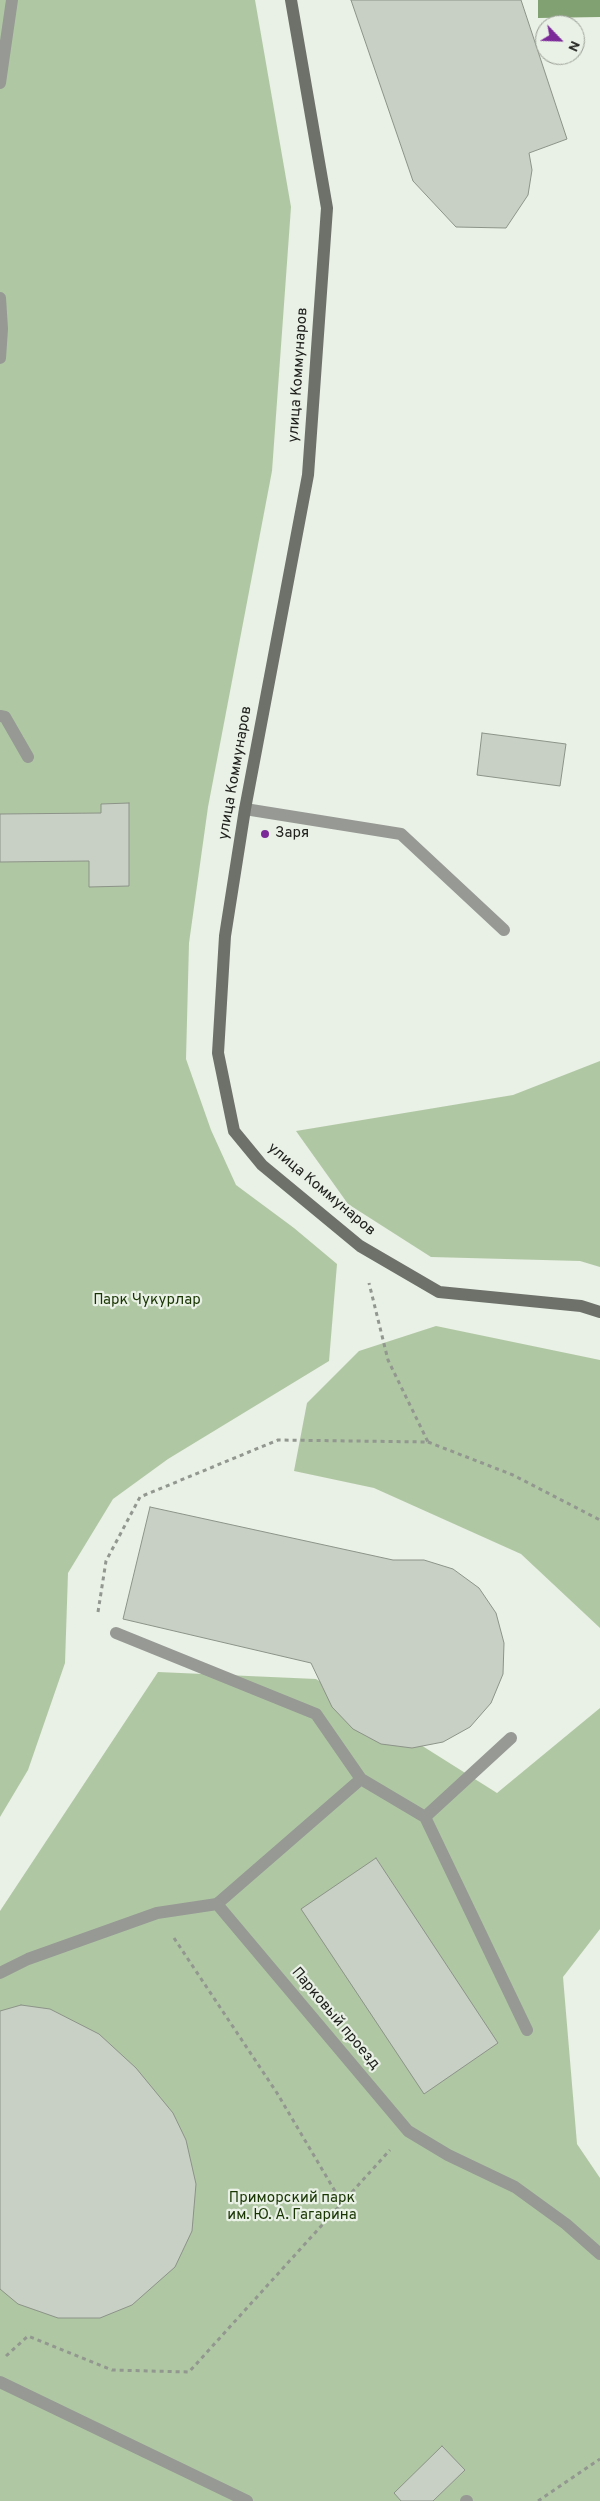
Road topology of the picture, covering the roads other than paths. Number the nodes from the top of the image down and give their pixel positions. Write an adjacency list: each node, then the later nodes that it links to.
1 (12, 0): 3 (street)
2 (291, 0): 8 (main road, улица Коммунаров)
3 (0, 83)
4 (0, 298): 5 (street)
5 (0, 358)
6 (0, 716): 7 (street)
7 (28, 757)
8 (244, 809): 9 (street); 10 (main road, улица Коммунаров)
9 (504, 930)
10 (600, 1312)
11 (116, 1633): 13 (street)
12 (511, 1738): 14 (street)
13 (361, 1779): 14 (street); 15 (street)
14 (425, 1817): 17 (street)
15 (217, 1904): 16 (street); 18 (street, Парковый проезд)
16 (0, 1973)
17 (527, 2030)
18 (600, 2254)
19 (0, 2382): 20 (street)
20 (247, 2501)

